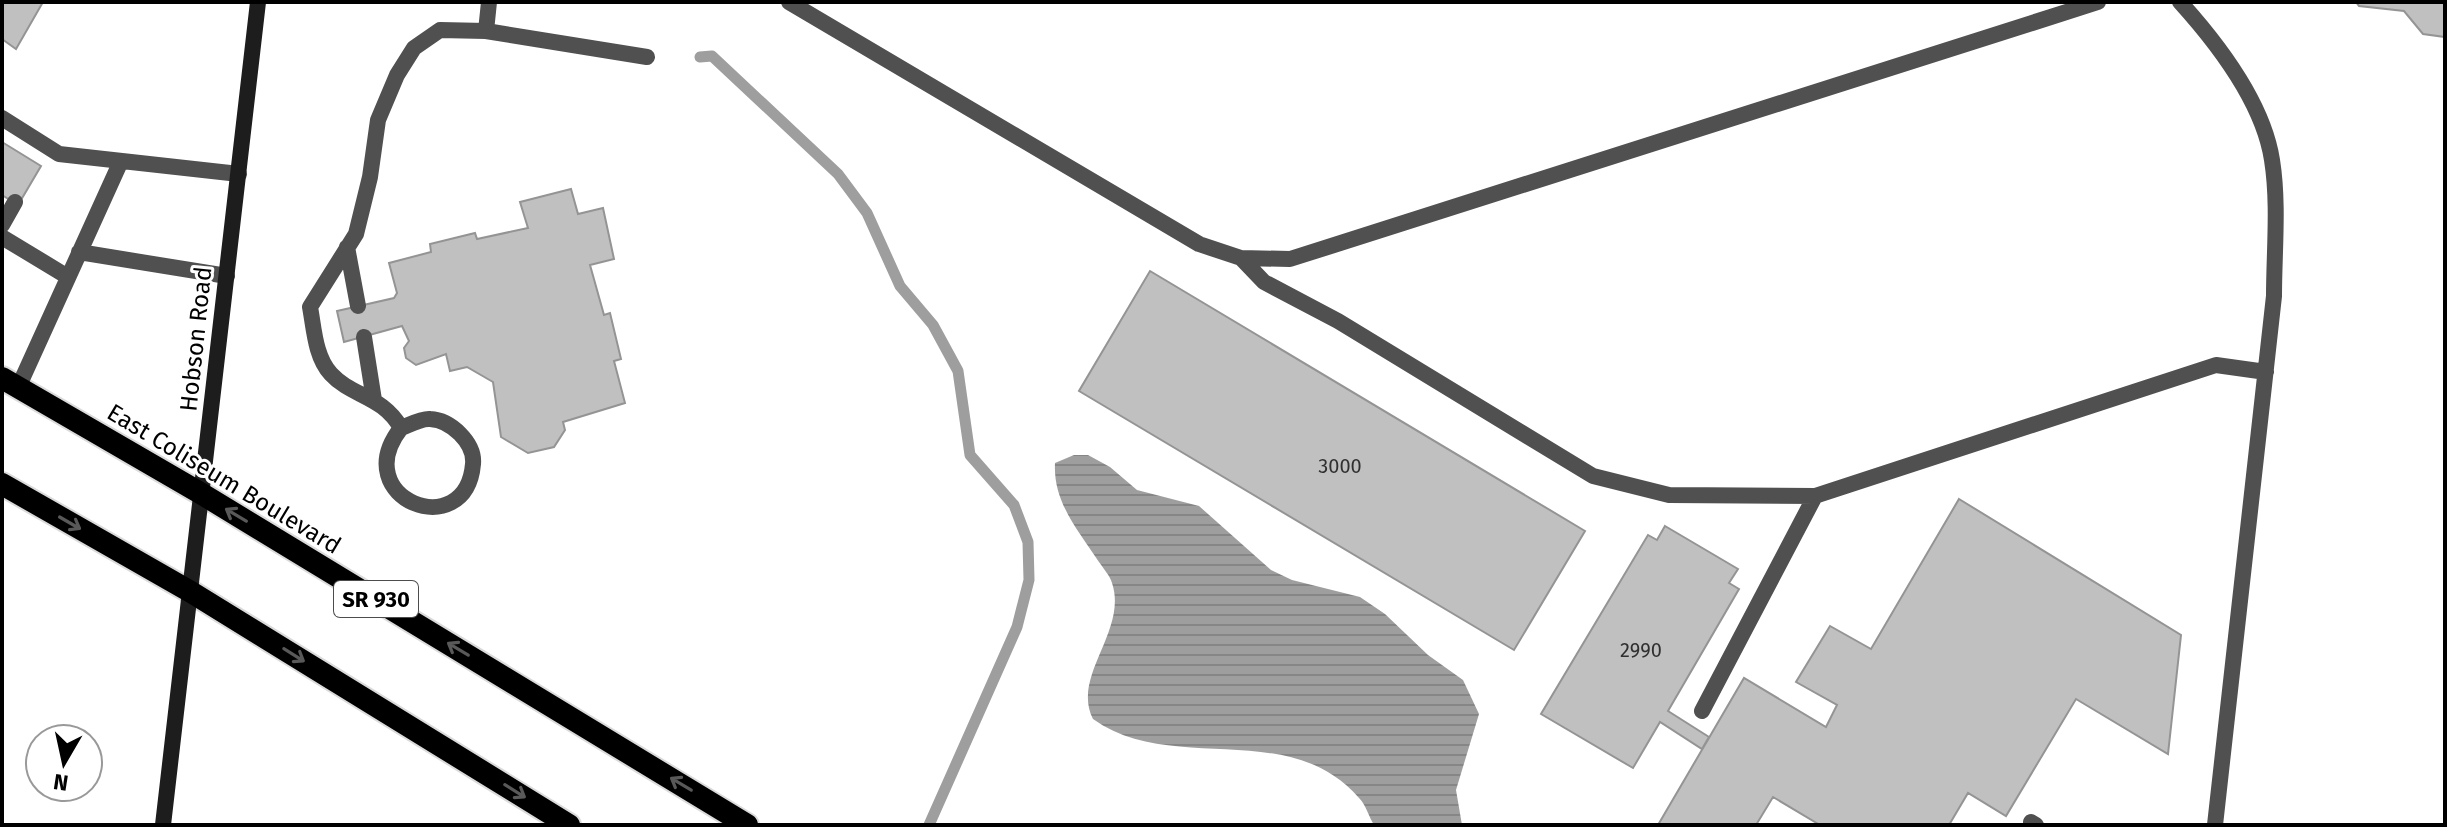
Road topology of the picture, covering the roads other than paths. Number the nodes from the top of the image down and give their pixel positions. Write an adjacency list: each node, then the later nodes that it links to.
1 (258, 2): 14 (main road, Hobson Road)
2 (489, 2): 6 (lane)
3 (789, 2): 20 (lane)
4 (2098, 2): 20 (lane)
5 (2180, 2): 25 (lane)
6 (486, 31): 7 (lane); 18 (lane)
7 (647, 57)
8 (3, 120): 9 (lane)
9 (25, 134): 10 (lane); 11 (lane)
10 (47, 147): 12 (lane); 13 (lane)
11 (16, 150)
12 (121, 161): 14 (lane); 19 (lane)
13 (37, 163)
14 (239, 174): 21 (main road, Hobson Road)
15 (15, 202): 16 (lane)
16 (2, 225)
17 (2, 237): 22 (lane)
18 (347, 247): 23 (lane); 27 (lane)
19 (79, 252): 21 (lane); 22 (lane)
20 (1241, 258): 31 (lane)
21 (227, 276): 30 (main road, Hobson Road)
22 (68, 277): 26 (lane)
23 (358, 306)
24 (364, 337): 27 (lane)
25 (2266, 372): 31 (lane); 37 (lane)
26 (10, 383): 30 (highway, East Coliseum Boulevard / SR 930)
27 (374, 400): 28 (lane)
28 (401, 428): 28 (lane)
29 (2, 484): 32 (highway, one-way to 32)
30 (202, 494): 32 (main road, Hobson Road); 36 (highway, East Coliseum Boulevard / SR 930, one-way to 30)
31 (1815, 496): 33 (lane)
32 (191, 592): 34 (main road, Hobson Road); 35 (highway, one-way to 35)
33 (1702, 711)
34 (163, 825)
35 (569, 825)
36 (747, 825)
37 (2215, 825)

